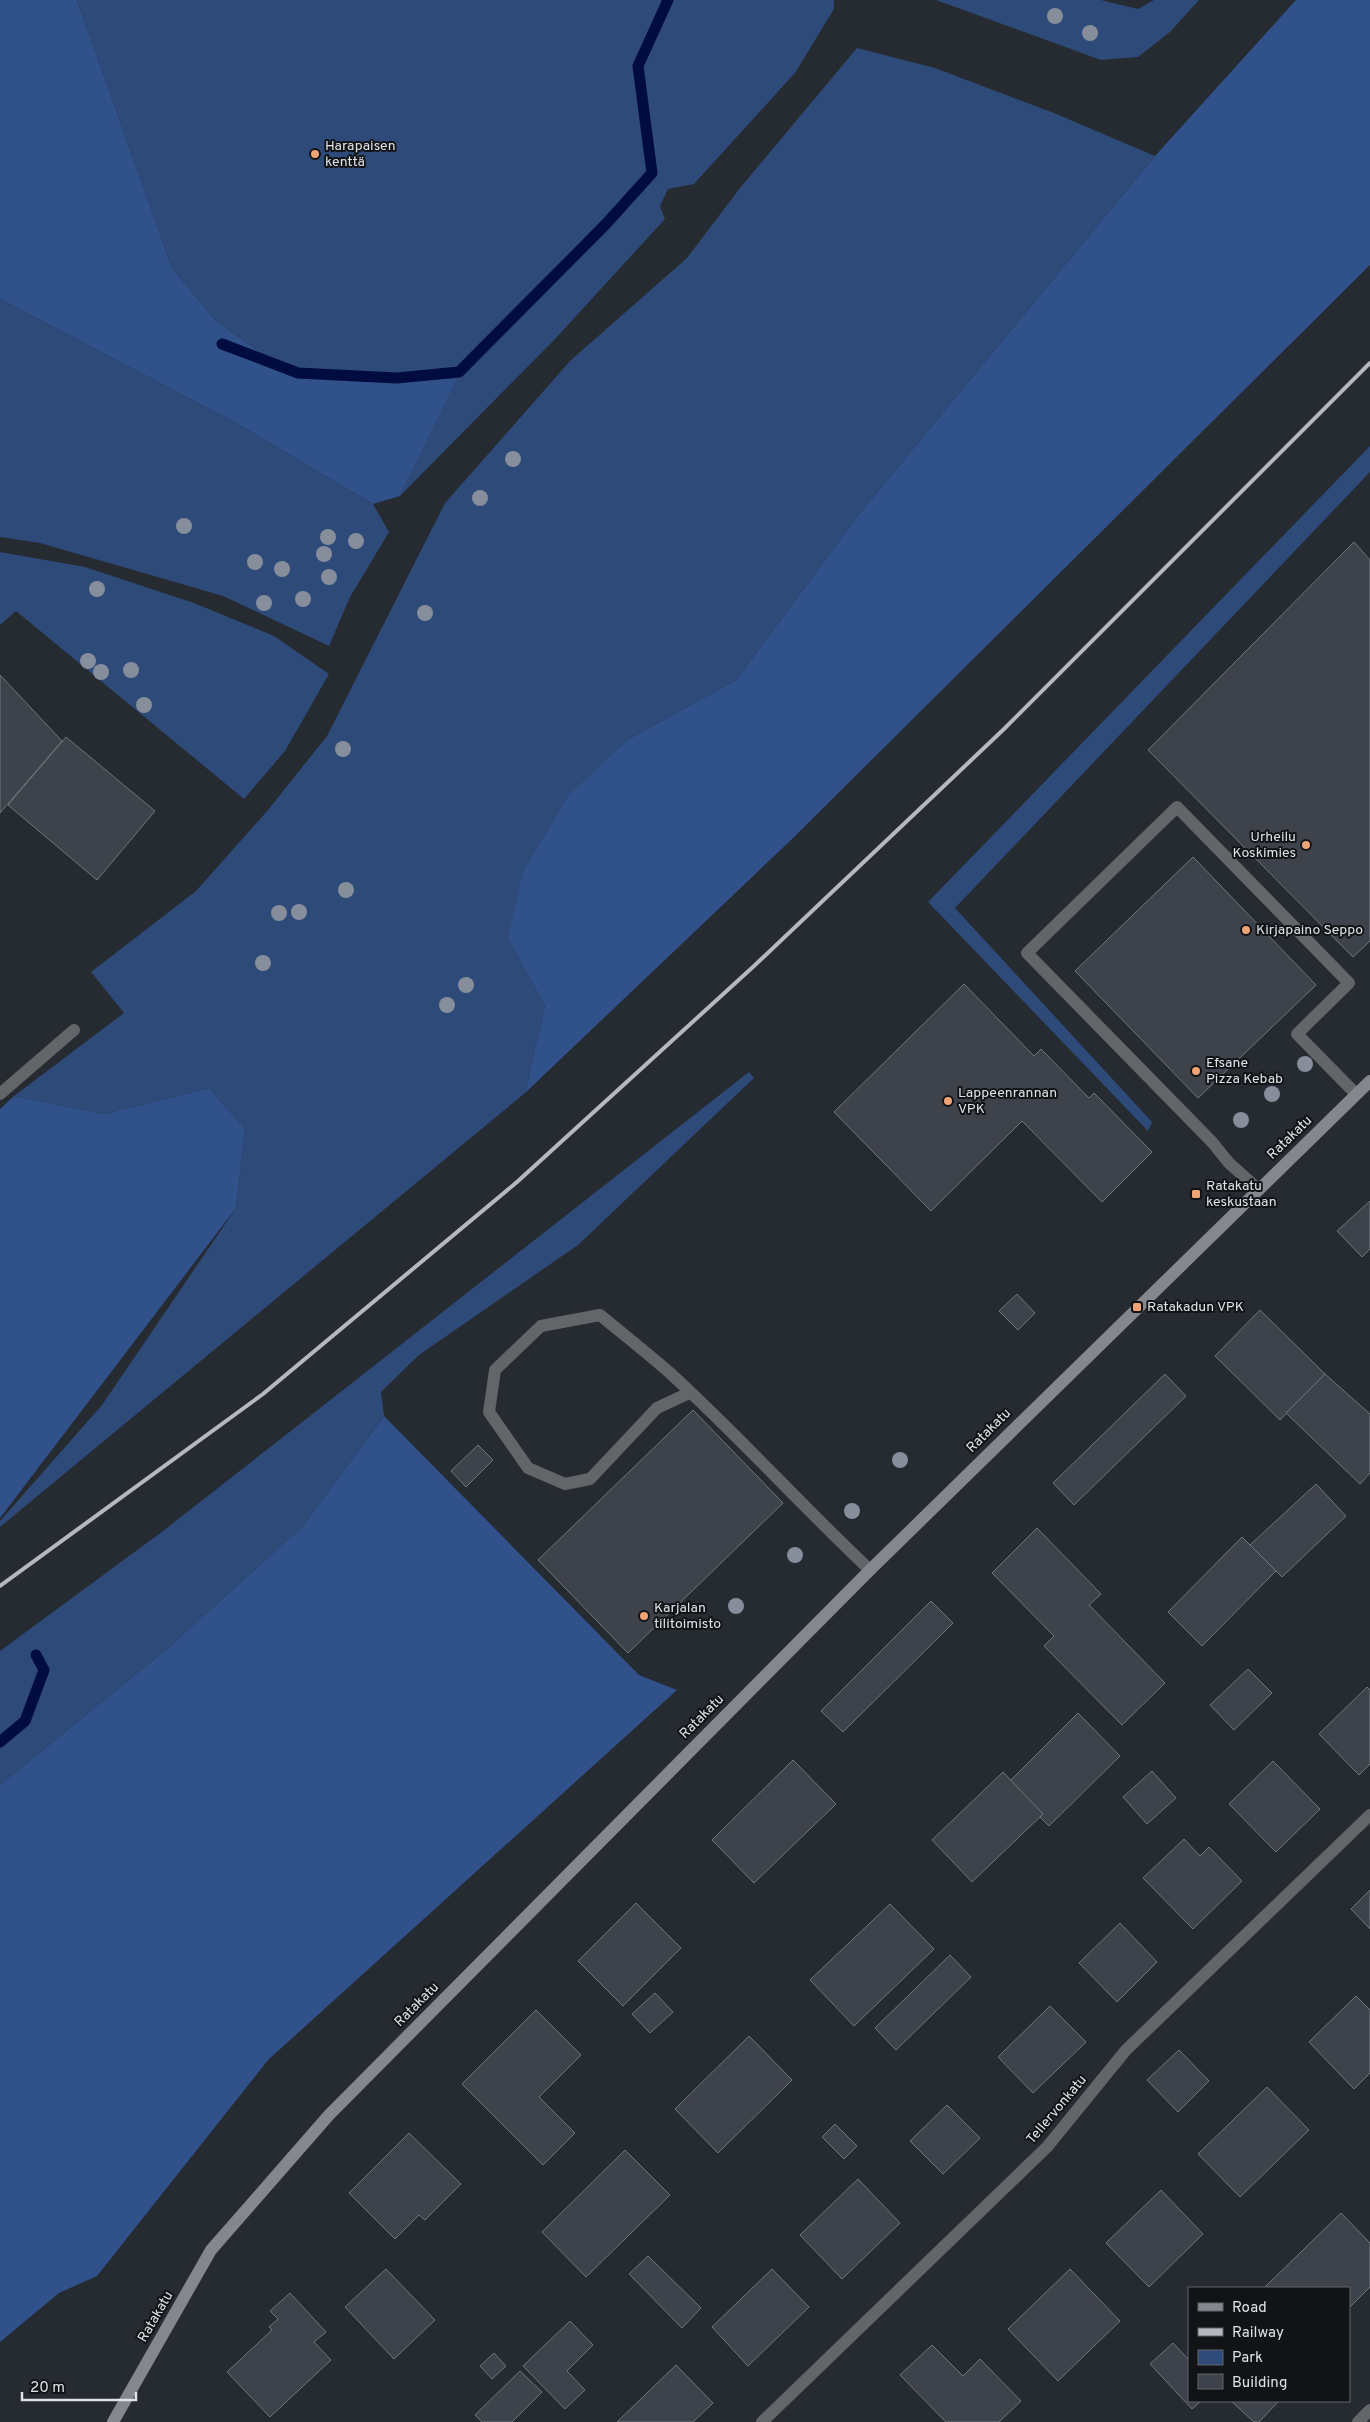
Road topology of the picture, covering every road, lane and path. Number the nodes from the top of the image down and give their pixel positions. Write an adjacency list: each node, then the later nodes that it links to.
1 (74, 1030): 3 (street)
2 (1370, 1080): 4 (main road, Ratakatu)
3 (0, 1094)
4 (1356, 1094): 5 (main road, Ratakatu); 5 (street)
5 (1258, 1189): 7 (main road, Ratakatu)
6 (690, 1392): 6 (street); 7 (street)
7 (870, 1570): 10 (main road, Ratakatu)
8 (1370, 1815): 11 (street, Tellervonkatu)
9 (1370, 2410): 12 (street)
10 (113, 2422)
11 (762, 2422)
12 (1358, 2422)

